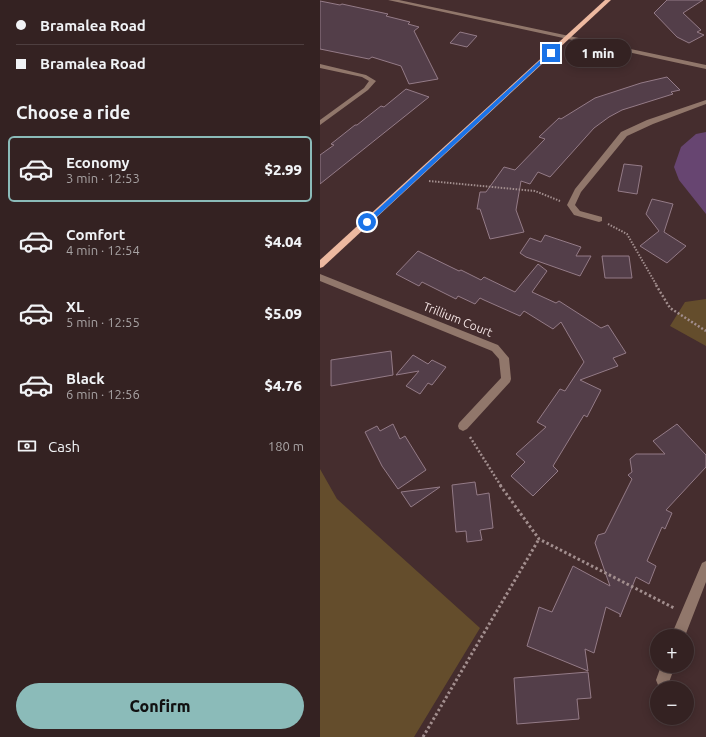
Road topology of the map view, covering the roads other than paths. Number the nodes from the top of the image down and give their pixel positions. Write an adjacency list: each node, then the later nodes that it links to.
1 (391, 0): 3 (street)
2 (608, 0): 3 (main road)
3 (568, 37): 5 (street); 9 (main road)
4 (320, 66): 7 (street)
5 (706, 67)
6 (706, 102): 8 (street)
7 (320, 123)
8 (599, 219)
9 (320, 265)
10 (320, 277): 11 (street, Trillium Court)
11 (463, 426)
12 (706, 566): 13 (street)
13 (681, 629)
14 (666, 673): 15 (street)
15 (664, 680)

